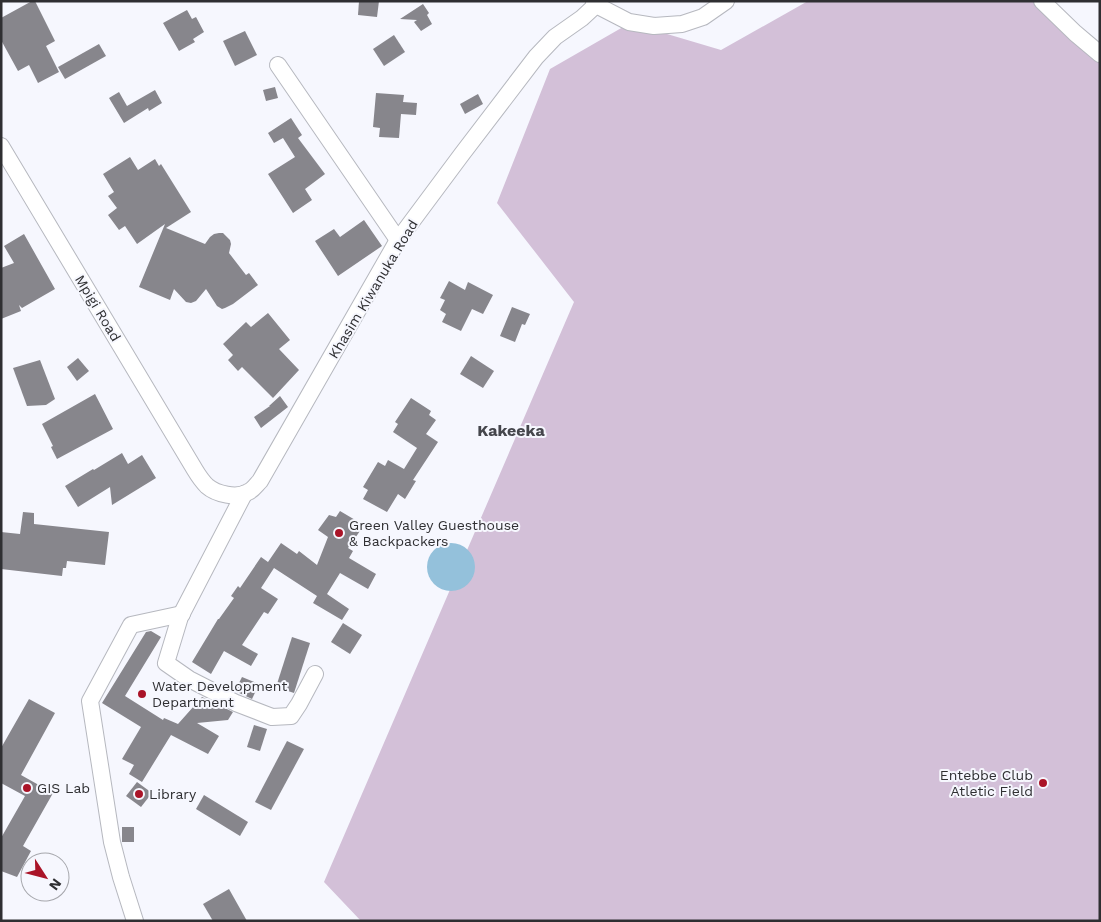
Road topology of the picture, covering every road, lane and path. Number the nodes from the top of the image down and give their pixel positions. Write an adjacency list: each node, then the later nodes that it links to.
1 (726, 1): 3 (street)
2 (1042, 1): 4 (street)
3 (595, 3): 7 (street, Khasim Kiwanuka Road)
4 (1100, 54)
5 (278, 65): 7 (street)
6 (1, 146): 8 (street, Mpigi Road)
7 (398, 240): 8 (street, Khasim Kiwanuka Road)
8 (244, 494): 9 (street)
9 (182, 614): 10 (street); 11 (street)
10 (315, 674)
11 (135, 921)

